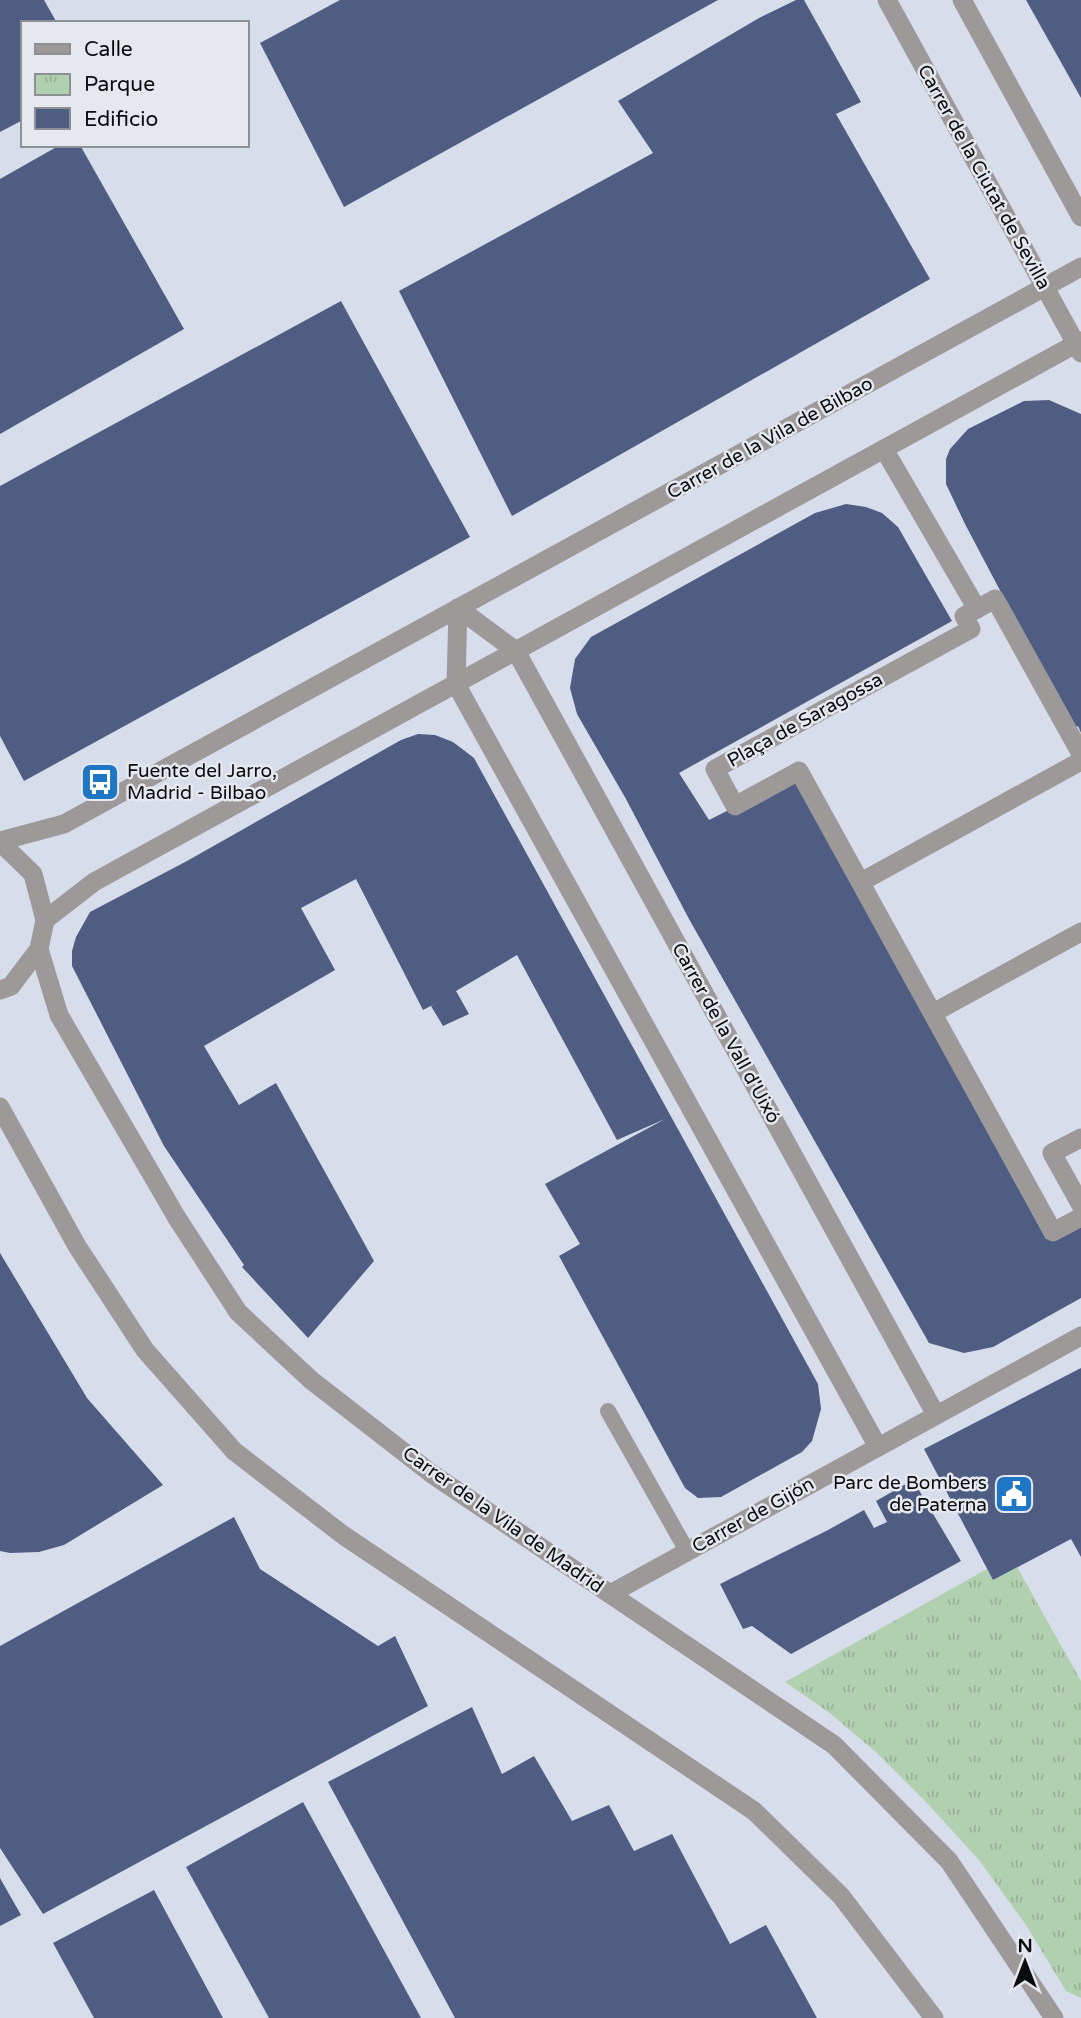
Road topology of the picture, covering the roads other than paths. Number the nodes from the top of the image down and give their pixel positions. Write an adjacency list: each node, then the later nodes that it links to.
1 (887, 0): 5 (street, Carrer de la Ciutat de Sevilla)
2 (962, 0): 3 (street)
3 (1081, 217)
4 (1081, 267): 5 (street, Carrer de la Vila de Bilbao)
5 (1045, 287): 6 (street, Carrer de la Ciutat de Sevilla); 8 (street, Carrer de la Vila de Bilbao)
6 (1079, 346): 7 (street)
7 (884, 449): 9 (street); 10 (street)
8 (458, 608): 10 (street); 11 (street); 14 (street, Carrer de la Vila de Bilbao)
9 (977, 609): 12 (street); 15 (street, Plaça de Saragossa)
10 (516, 651): 11 (street); 27 (street, Carrer de la Vall d'Uixó)
11 (456, 684): 16 (street); 28 (street)
12 (1081, 754)
13 (1081, 761): 15 (street)
14 (0, 841): 16 (street)
15 (861, 882): 20 (street, Plaça de Saragossa)
16 (45, 920): 18 (street)
17 (1081, 932): 20 (street)
18 (39, 949): 19 (street); 30 (street, Carrer de la Vila de Madrid)
19 (0, 990)
20 (933, 1013): 24 (street, Plaça de Saragossa)
21 (0, 1107): 31 (street)
22 (1081, 1138): 23 (street)
23 (1081, 1205)
24 (1081, 1217)
25 (1081, 1336): 27 (street, Carrer de Gijón)
26 (608, 1411): 29 (lane)
27 (936, 1415): 28 (street, Carrer de Gijón)
28 (878, 1447): 29 (street, Carrer de Gijón)
29 (687, 1551): 30 (street, Carrer de Gijón)
30 (610, 1594): 32 (street, Carrer de la Vila de Madrid)
31 (934, 2018)
32 (1054, 2018)

